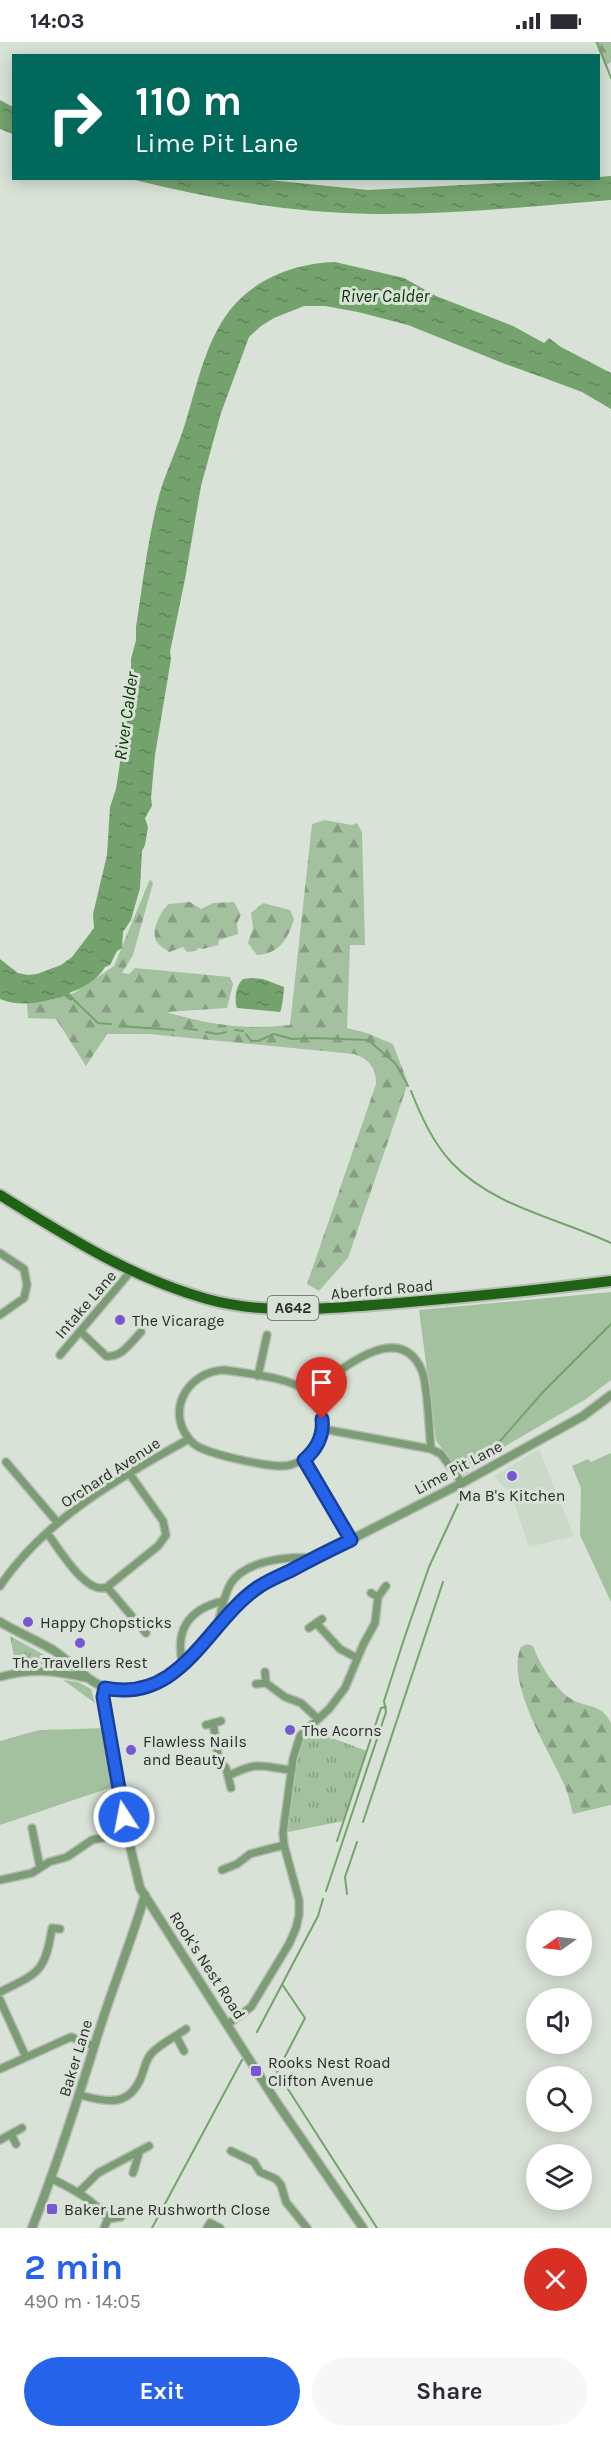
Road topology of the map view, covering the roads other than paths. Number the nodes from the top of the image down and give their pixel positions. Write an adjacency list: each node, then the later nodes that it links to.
1 (0, 1195): 3 (main road, Aberford Road / A642)
2 (0, 1253): 5 (street)
3 (131, 1271): 4 (main road, Aberford Road / A642); 6 (street, Intake Lane)
4 (611, 1281)
5 (0, 1315)
6 (80, 1331): 7 (street); 9 (street, Intake Lane)
7 (141, 1332)
8 (267, 1335): 10 (street)
9 (60, 1355)
10 (258, 1376): 11 (street); 14 (street)
11 (310, 1393): 13 (street); 15 (street)
12 (611, 1395): 19 (street, Lime Pit Lane)
13 (323, 1430): 15 (street); 16 (street)
14 (189, 1438): 16 (street); 18 (street, Orchard Avenue)
15 (431, 1449): 19 (street)
16 (304, 1460): 22 (street)
17 (6, 1462): 20 (street)
18 (129, 1473): 20 (street, Orchard Avenue); 26 (street)
19 (462, 1483): 22 (street, Lime Pit Lane)
20 (58, 1523): 21 (street, Orchard Avenue)
21 (47, 1533): 24 (street, Orchard Avenue); 26 (street)
22 (351, 1540): 23 (street, Lime Pit Lane)
23 (314, 1558): 29 (street, Lime Pit Lane); 32 (street, Lime Pit Lane)
24 (1, 1584)
25 (386, 1586): 28 (street)
26 (107, 1587): 33 (street)
27 (371, 1593): 28 (street)
28 (378, 1597): 35 (street)
29 (223, 1601): 32 (street, Lime Pit Lane); 36 (street)
30 (0, 1622): 34 (street)
31 (316, 1623): 35 (street)
32 (217, 1628): 36 (street, Lime Pit Lane)
33 (146, 1633)
34 (61, 1656): 37 (street); 40 (street)
35 (357, 1658): 44 (street)
36 (183, 1665): 43 (street, Lime Pit Lane)
37 (48, 1670): 39 (street); 40 (street)
38 (265, 1672): 41 (street)
39 (0, 1677)
40 (88, 1678): 43 (street)
41 (266, 1683): 42 (street); 44 (street)
42 (256, 1684)
43 (105, 1688): 50 (street, Rook's Nest Road)
44 (318, 1719): 46 (street)
45 (213, 1723): 47 (street)
46 (292, 1770): 47 (street); 51 (street)
47 (228, 1776): 48 (street)
48 (231, 1788)
49 (32, 1828): 52 (street)
50 (127, 1833): 52 (street); 55 (street, Rook's Nest Road)
51 (284, 1845): 53 (street); 59 (street)
52 (40, 1868): 54 (street)
53 (222, 1870)
54 (0, 1880)
55 (145, 1895): 59 (street, Rook's Nest Road); 62 (street, Baker Lane)
56 (60, 1929): 57 (street)
57 (0, 1992)
58 (0, 2000): 64 (street)
59 (228, 2024): 84 (street, Rook's Nest Road)
60 (186, 2029): 61 (street)
61 (176, 2036): 63 (street); 66 (street)
62 (94, 2046): 64 (street); 66 (street, Baker Lane)
63 (184, 2051)
64 (26, 2057): 65 (street)
65 (0, 2069)
66 (80, 2095): 75 (street, Baker Lane)
67 (22, 2128): 68 (street)
68 (11, 2134): 69 (street); 70 (street)
69 (0, 2140)
70 (16, 2144)
71 (149, 2146): 73 (street)
72 (231, 2151): 83 (street)
73 (139, 2153): 74 (street); 76 (street)
74 (133, 2174)
75 (52, 2179): 76 (street); 79 (street, Baker Lane)
76 (79, 2192): 78 (street)
77 (121, 2217): 78 (street)
78 (108, 2219): 80 (street)
79 (32, 2228)
80 (104, 2228)
81 (207, 2228): 82 (street)
82 (220, 2228)
83 (307, 2228)
84 (363, 2228)

